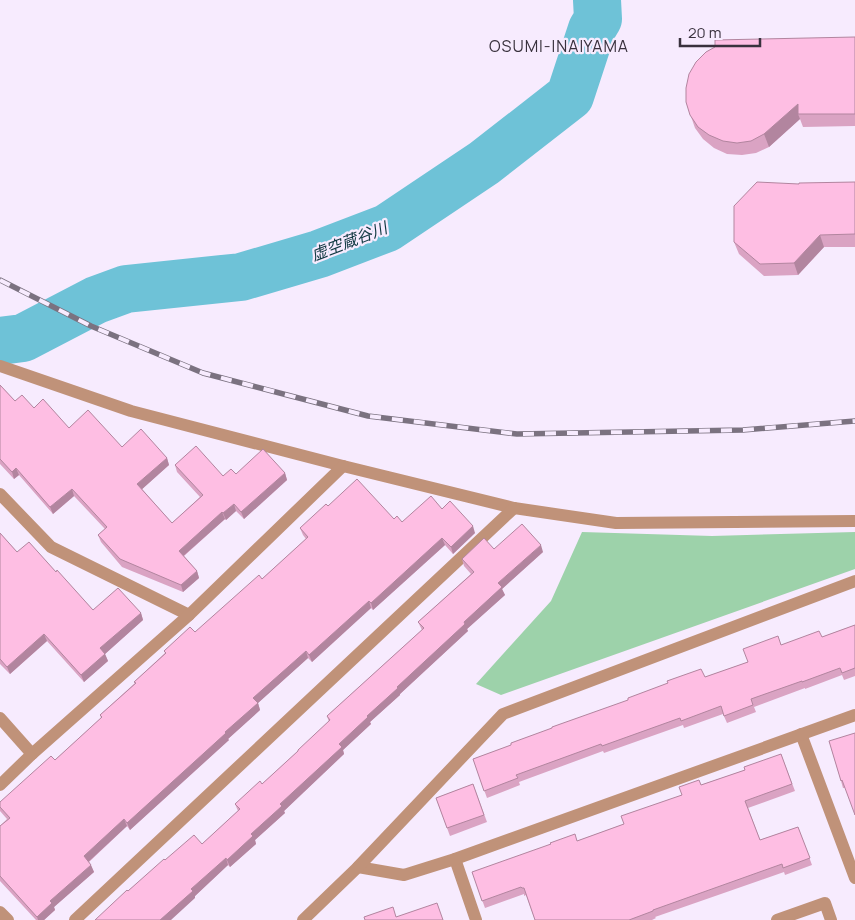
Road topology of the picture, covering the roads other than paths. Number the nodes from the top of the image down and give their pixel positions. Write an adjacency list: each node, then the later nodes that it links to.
1 (0, 366): 2 (street)
2 (343, 466): 4 (street); 7 (street)
3 (0, 494): 7 (street)
4 (514, 508): 5 (street); 18 (street)
5 (855, 521)
6 (855, 581): 14 (street)
7 (189, 615): 11 (street)
8 (855, 715): 10 (street)
9 (0, 718): 11 (street)
10 (801, 734): 13 (street); 15 (street)
11 (32, 754): 12 (street)
12 (0, 785)
13 (455, 859): 14 (street); 20 (street)
14 (358, 867): 19 (street)
15 (855, 878)
16 (0, 912): 17 (street)
17 (8, 920)
18 (75, 920)
19 (303, 920)
20 (476, 920)
21 (777, 920): 22 (street)
22 (831, 920)

